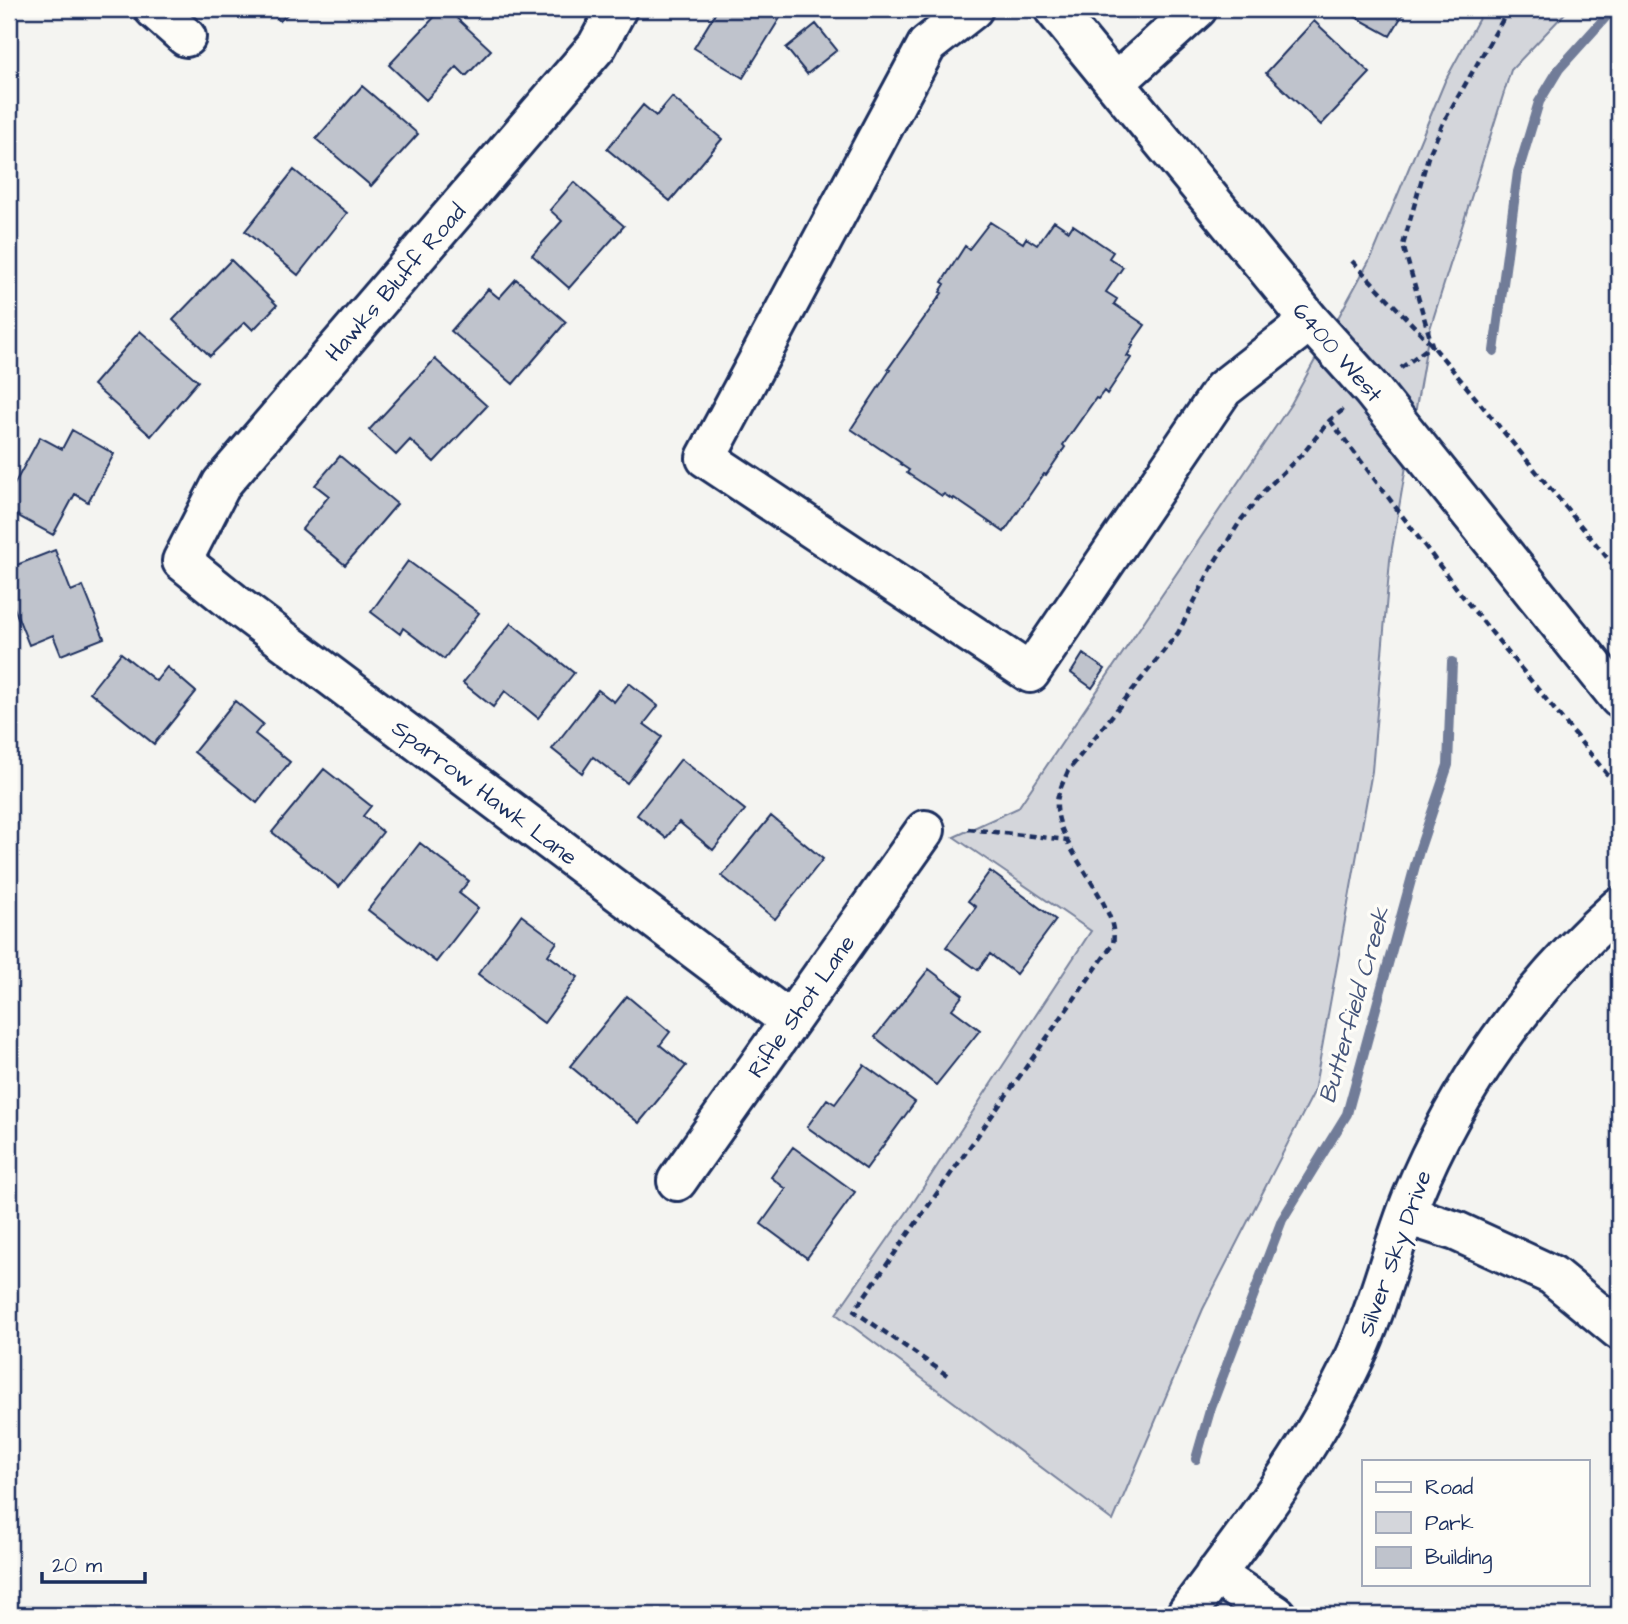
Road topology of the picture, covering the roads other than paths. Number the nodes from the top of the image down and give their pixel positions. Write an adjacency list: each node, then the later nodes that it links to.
1 (154, 9): 6 (street)
2 (617, 9): 9 (street, Hawks Bluff Road)
3 (973, 9): 8 (street)
4 (1054, 9): 7 (street, 6400 West)
5 (1198, 9): 7 (street)
6 (186, 37)
7 (1115, 83): 8 (street, 6400 West)
8 (1310, 321): 10 (street, 6400 West)
9 (182, 561): 13 (street, Sparrow Hawk Lane)
10 (1619, 698)
11 (925, 830): 13 (street, Rifle Shot Lane)
12 (1619, 907): 15 (street, Silver Sky Drive)
13 (790, 1021): 14 (street, Rifle Shot Lane)
14 (677, 1181)
15 (1406, 1216): 16 (street); 17 (street, Silver Sky Drive)
16 (1616, 1322)
17 (1216, 1574): 18 (street, Silver Sky Drive); 19 (street)
18 (1186, 1613)
19 (1276, 1615)

